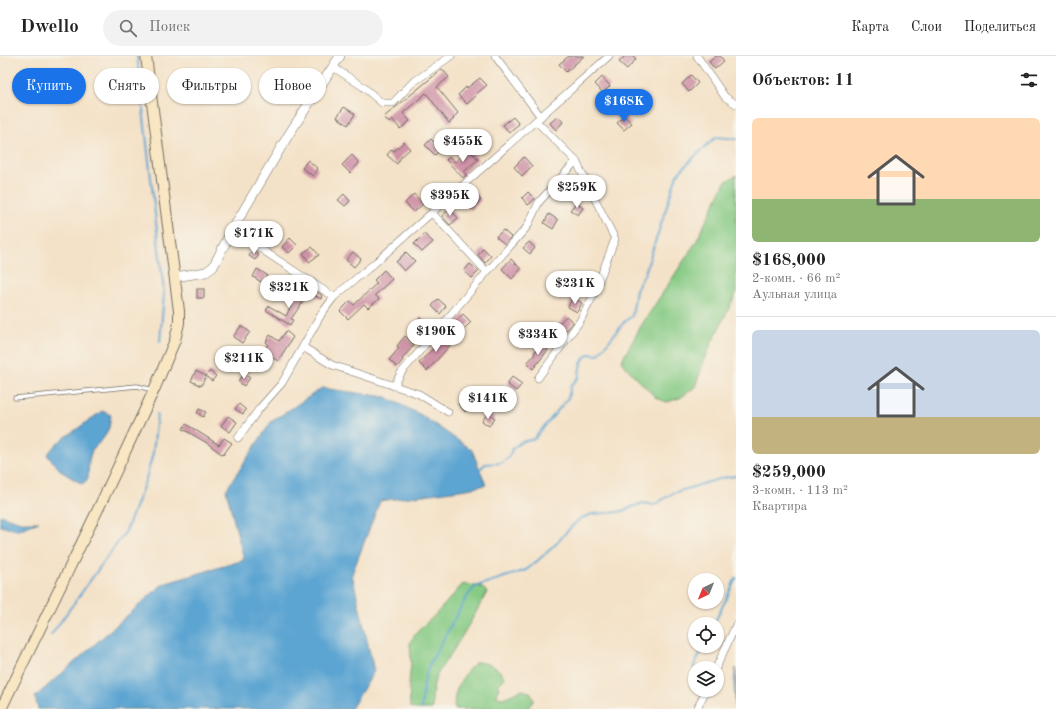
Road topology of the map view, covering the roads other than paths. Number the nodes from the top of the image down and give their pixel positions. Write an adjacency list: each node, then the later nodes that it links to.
1 (146, 56): 14 (main road)
2 (340, 56): 7 (street)
3 (451, 56): 7 (street)
4 (495, 56): 9 (street)
5 (609, 56): 9 (street)
6 (697, 56): 8 (street)
7 (333, 67): 12 (street)
8 (736, 104)
9 (538, 119): 10 (street); 11 (street)
10 (576, 161): 13 (street); 17 (street)
11 (432, 213): 13 (street); 15 (street)
12 (232, 230): 14 (street); 15 (street)
13 (487, 272): 18 (street)
14 (175, 277): 19 (main road)
15 (334, 297): 16 (street)
16 (302, 347): 18 (street); 22 (street)
17 (538, 378)
18 (394, 386): 21 (street)
19 (154, 390): 20 (lane); 26 (main road)
20 (15, 398)
21 (448, 412)
22 (238, 438)
23 (736, 625): 24 (street)
24 (719, 661)
25 (703, 697): 27 (street)
26 (1, 709)
27 (697, 709)

